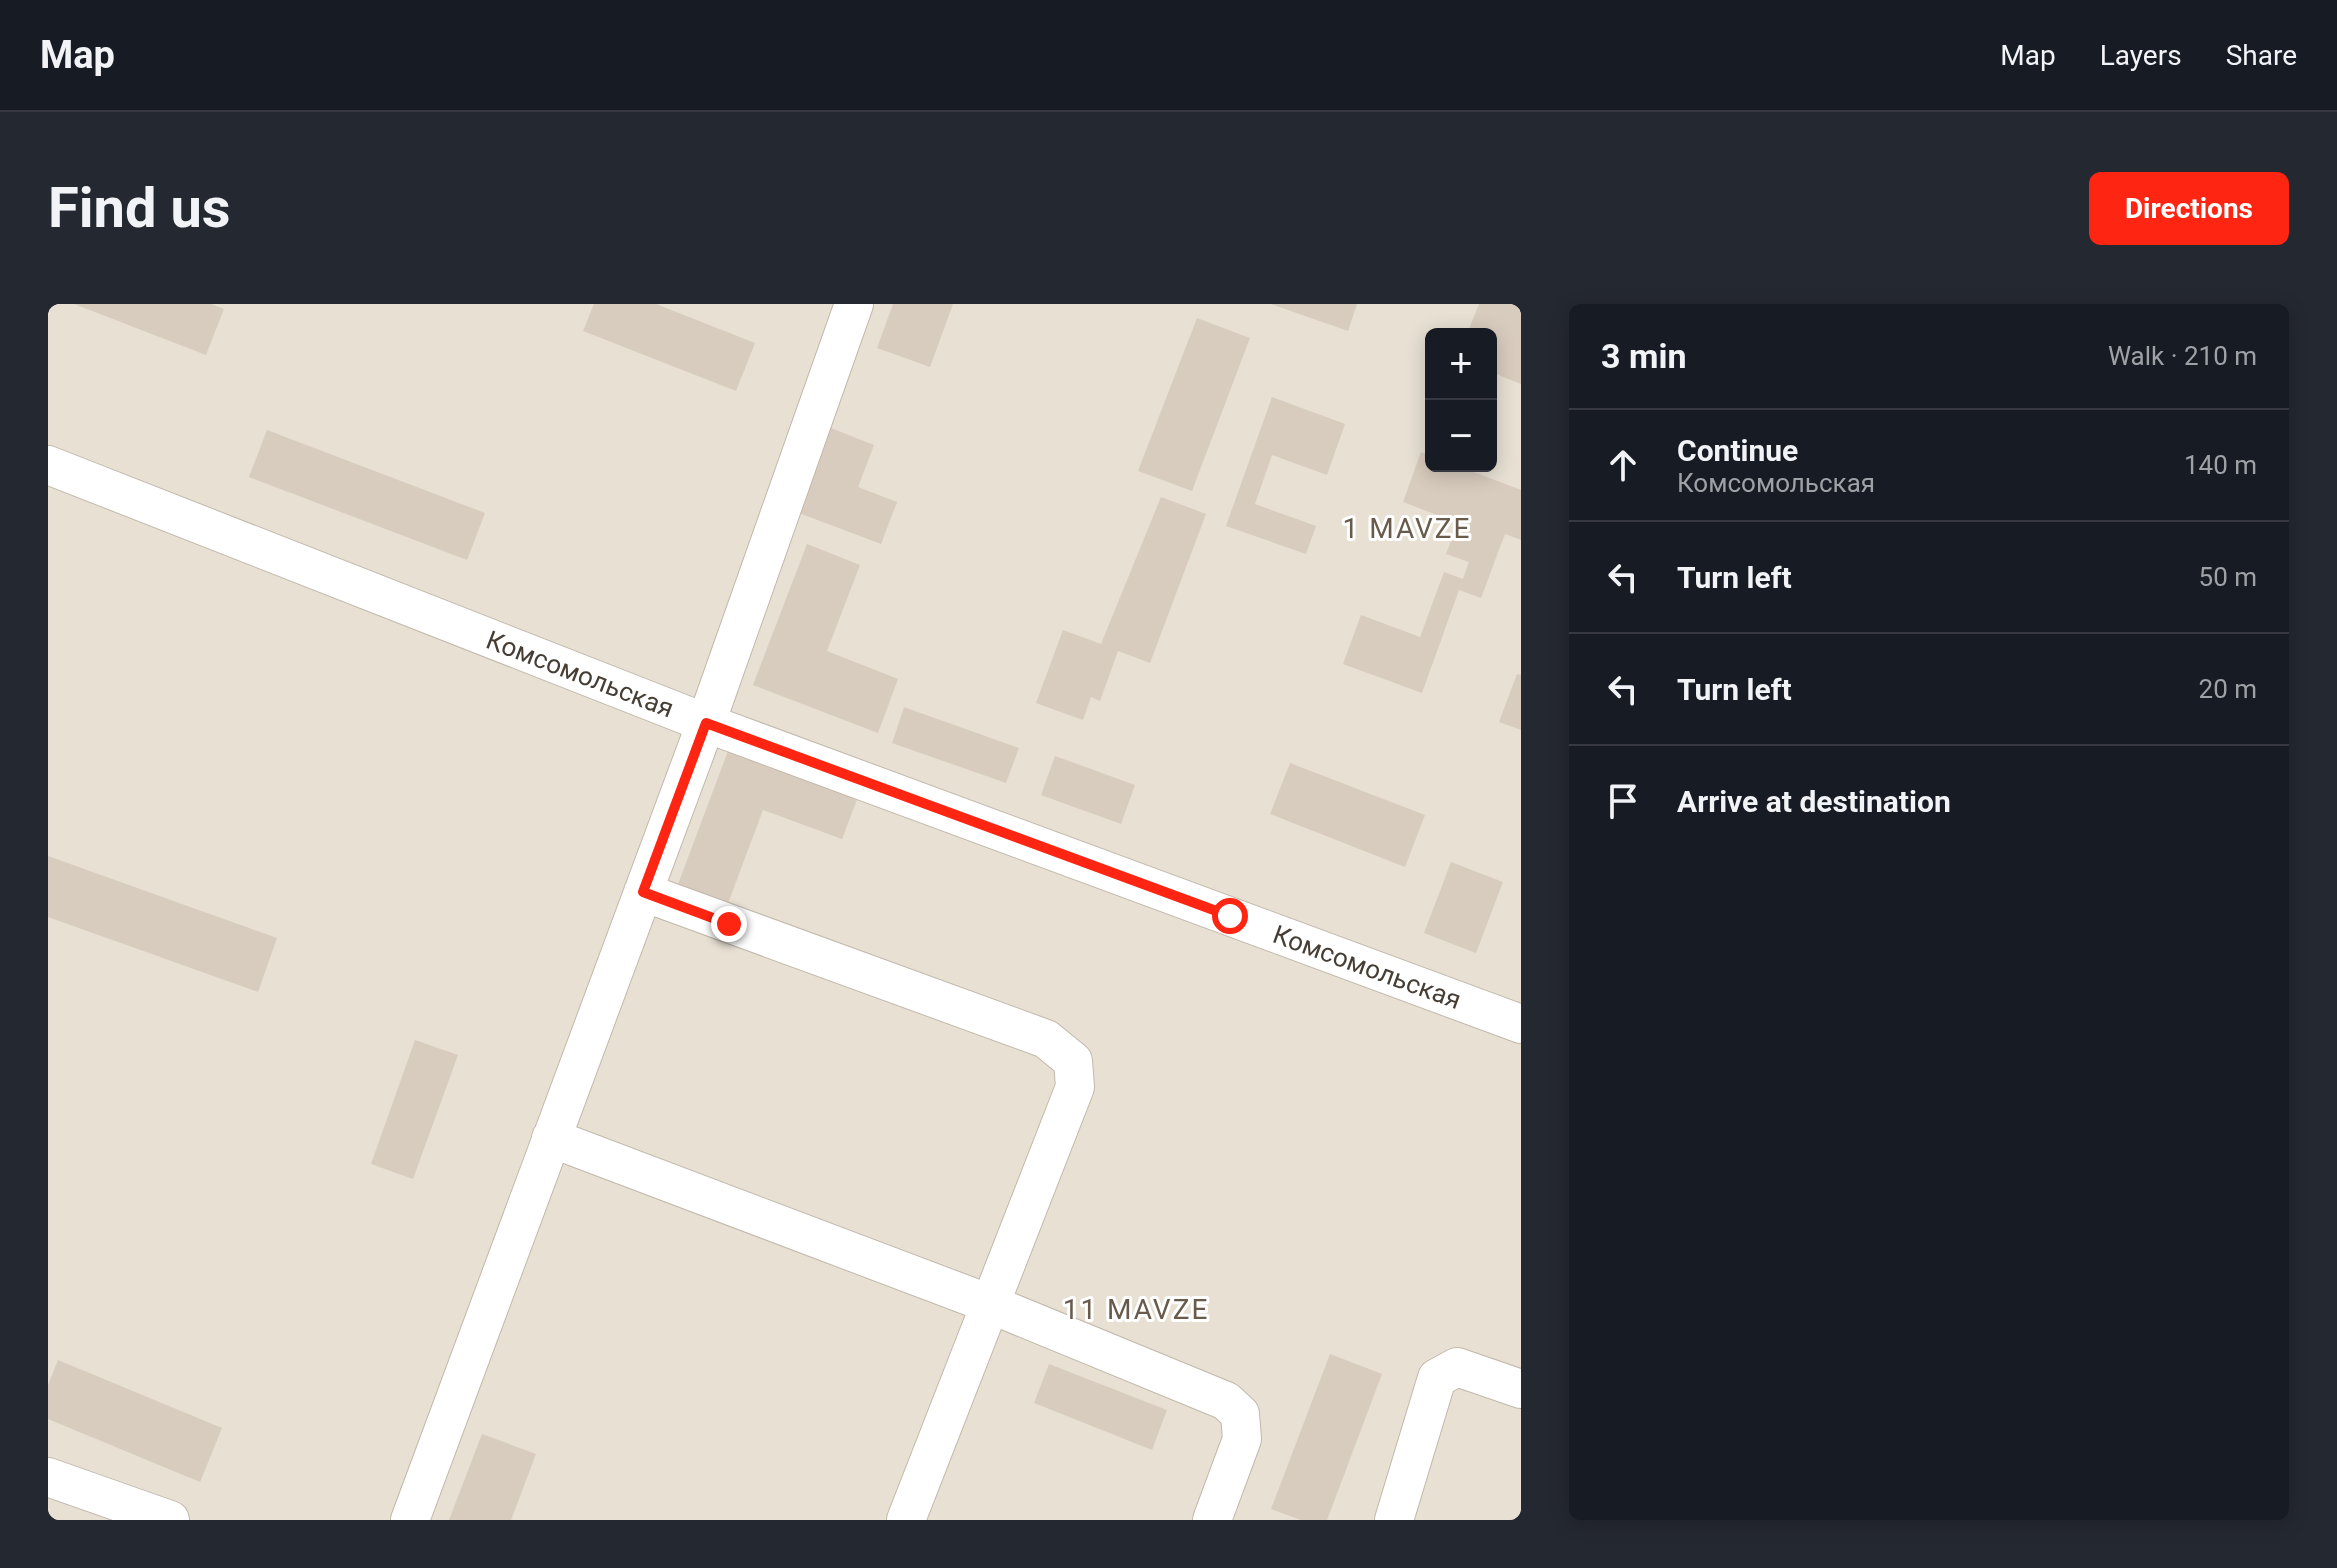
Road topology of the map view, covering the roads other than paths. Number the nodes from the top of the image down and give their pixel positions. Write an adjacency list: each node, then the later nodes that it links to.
1 (854, 304): 3 (street)
2 (48, 465): 3 (street, Комсомольская)
3 (706, 723): 4 (street); 5 (street, Комсомольская)
4 (643, 892): 6 (street); 7 (street)
5 (1521, 1024)
6 (551, 1138): 7 (street); 11 (street)
7 (990, 1304): 12 (street); 13 (street)
8 (1521, 1389): 14 (street)
9 (48, 1477): 10 (street)
10 (170, 1520)
11 (410, 1520)
12 (906, 1520)
13 (1212, 1520)
14 (1394, 1520)

